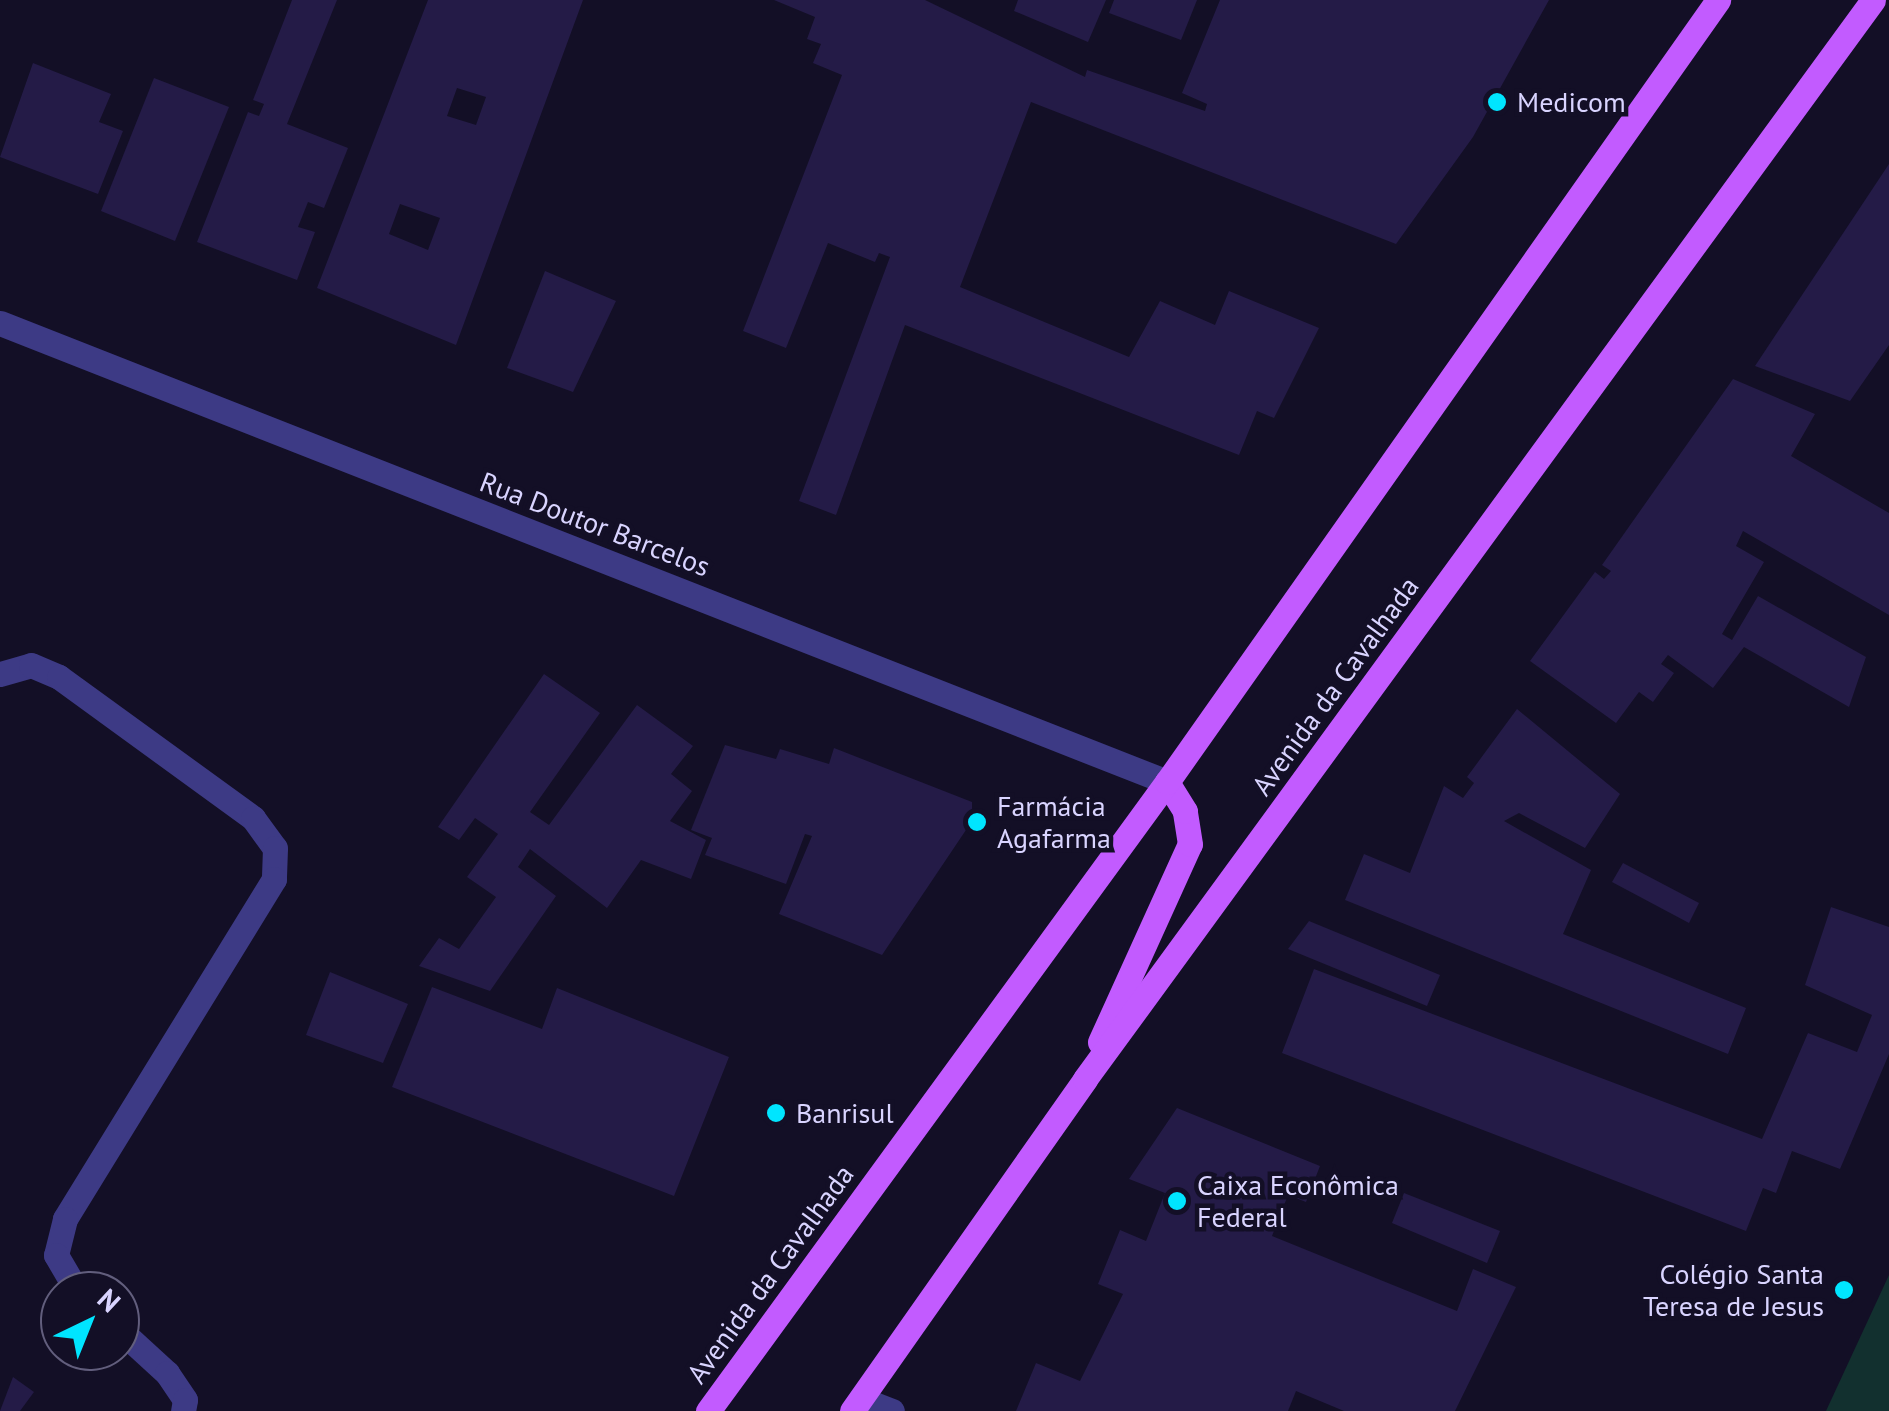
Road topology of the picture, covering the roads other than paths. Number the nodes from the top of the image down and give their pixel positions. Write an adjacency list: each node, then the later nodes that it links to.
1 (1718, 0): 5 (main road, Avenida da Cavalhada)
2 (1873, 0): 6 (main road, Avenida da Cavalhada)
3 (0, 323): 5 (street, Rua Doutor Barcelos)
4 (0, 674): 7 (street)
5 (1167, 782): 6 (main road); 11 (main road, Avenida da Cavalhada)
6 (1085, 1079): 9 (main road, Avenida da Cavalhada)
7 (65, 1271)
8 (140, 1348): 10 (street)
9 (857, 1405): 12 (street)
10 (183, 1411)
11 (708, 1411)
12 (892, 1411)

